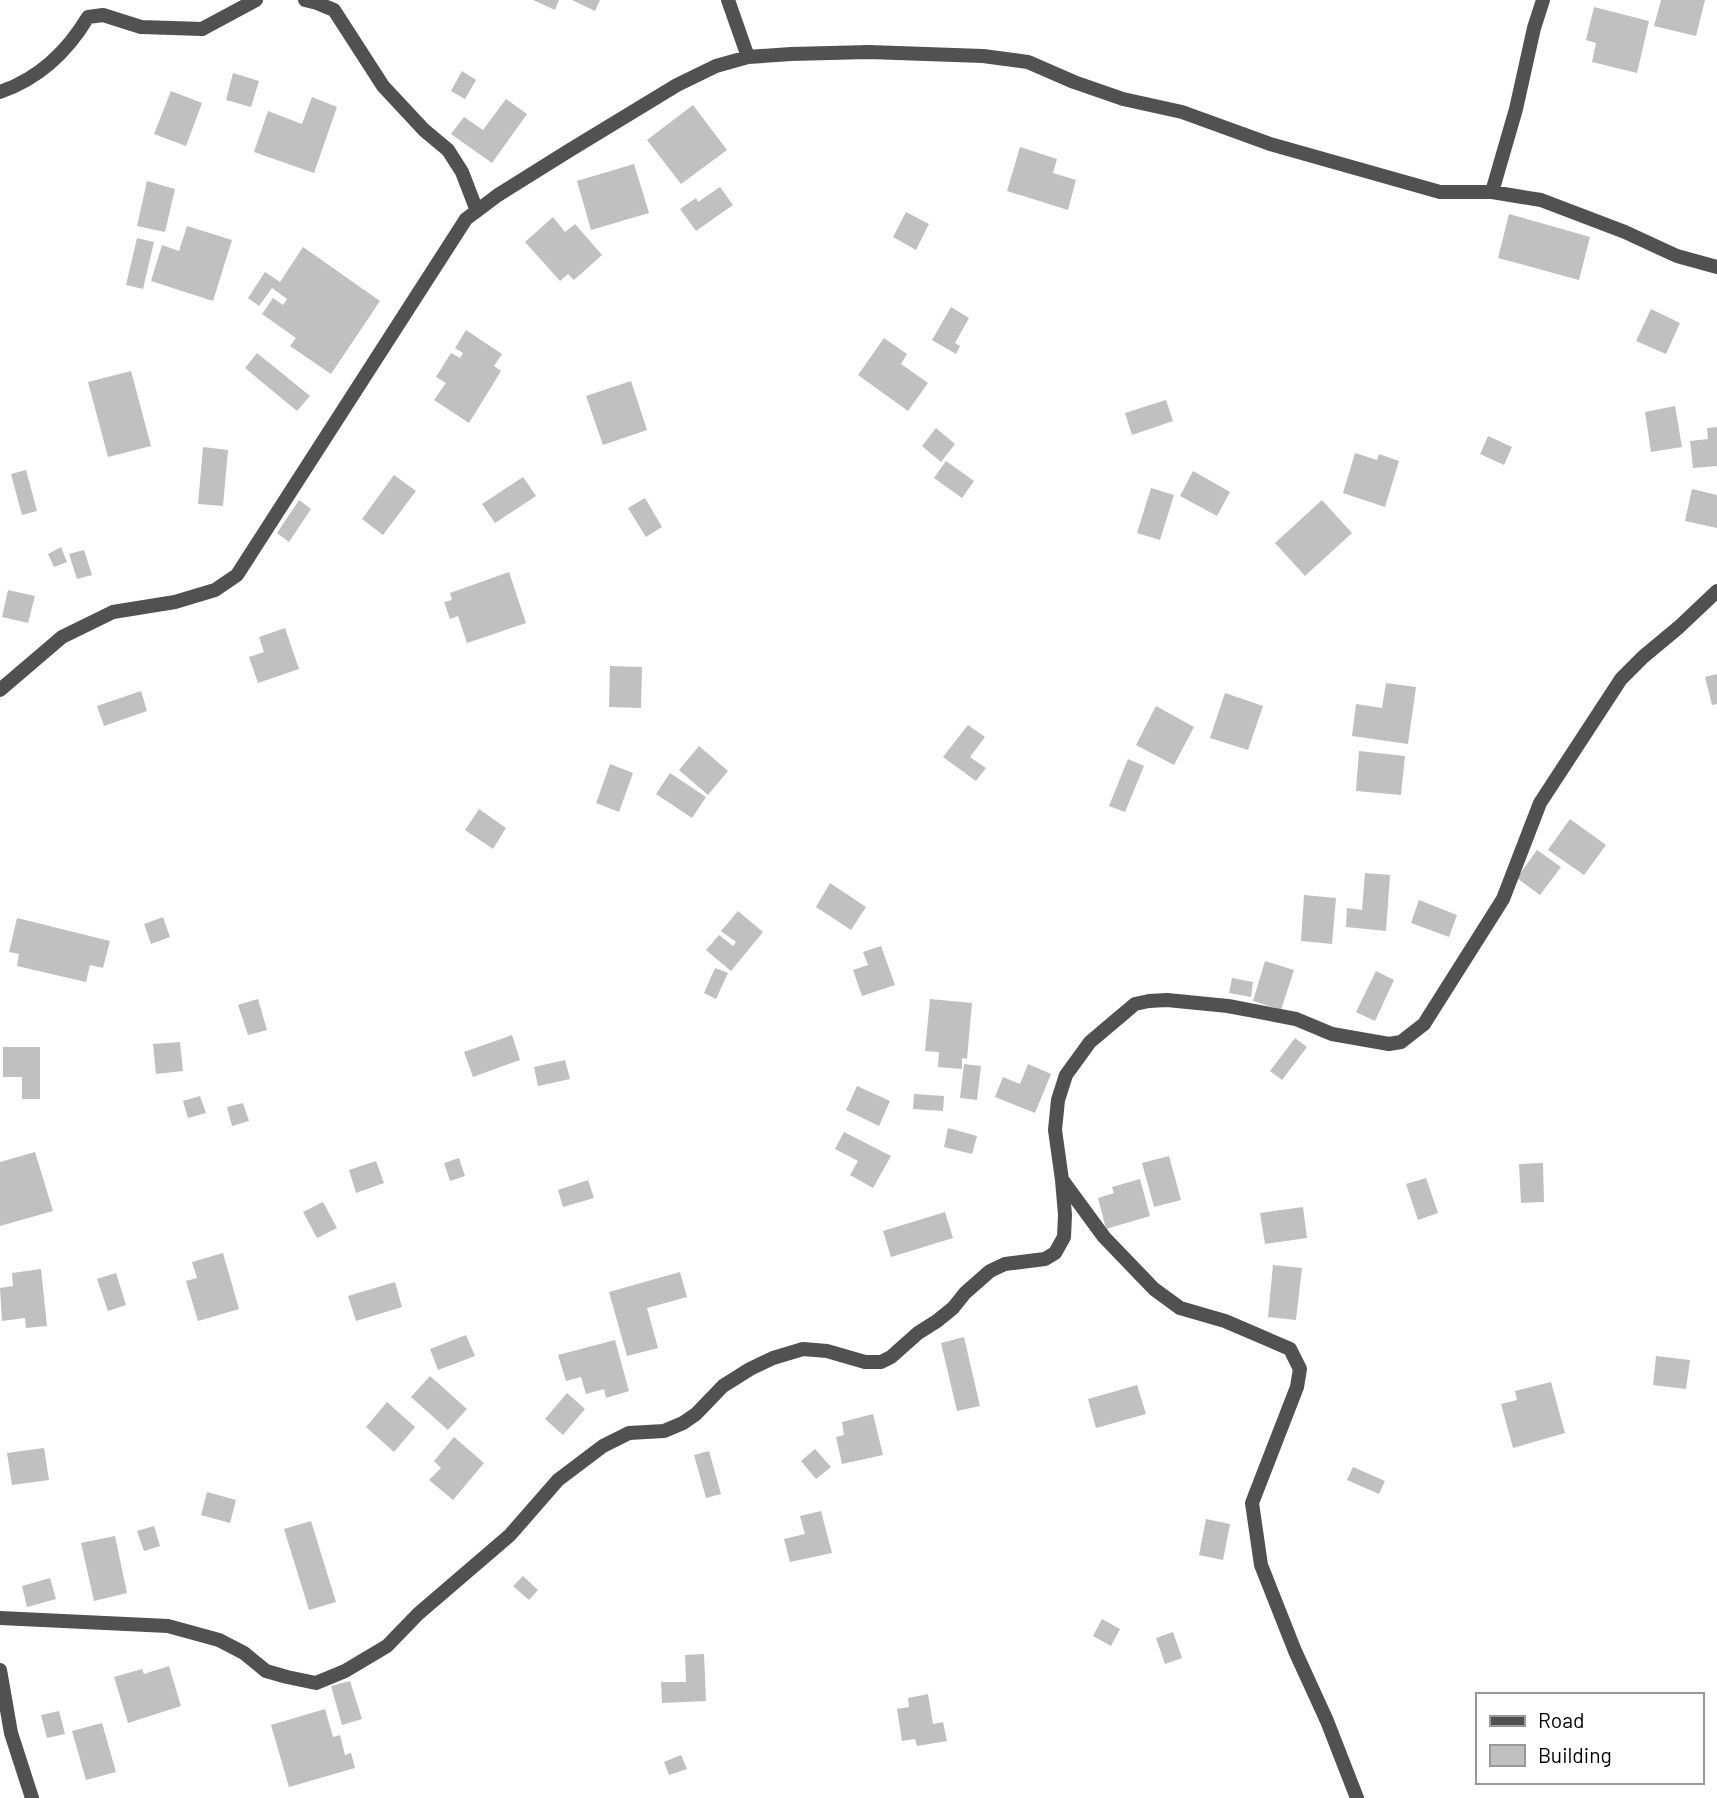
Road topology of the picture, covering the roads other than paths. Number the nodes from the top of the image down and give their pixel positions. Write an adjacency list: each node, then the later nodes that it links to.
1 (256, 0): 6 (street)
2 (305, 0): 8 (street)
3 (728, 0): 5 (street)
4 (1543, 0): 7 (street)
5 (748, 57): 7 (street); 8 (street)
6 (0, 92)
7 (1492, 192): 9 (street)
8 (477, 211): 11 (street)
9 (1717, 267)
10 (1717, 591): 12 (street)
11 (0, 690)
12 (1062, 1180): 13 (street); 16 (street)
13 (0, 1618)
14 (0, 1670): 15 (street)
15 (32, 1798)
16 (1357, 1798)

